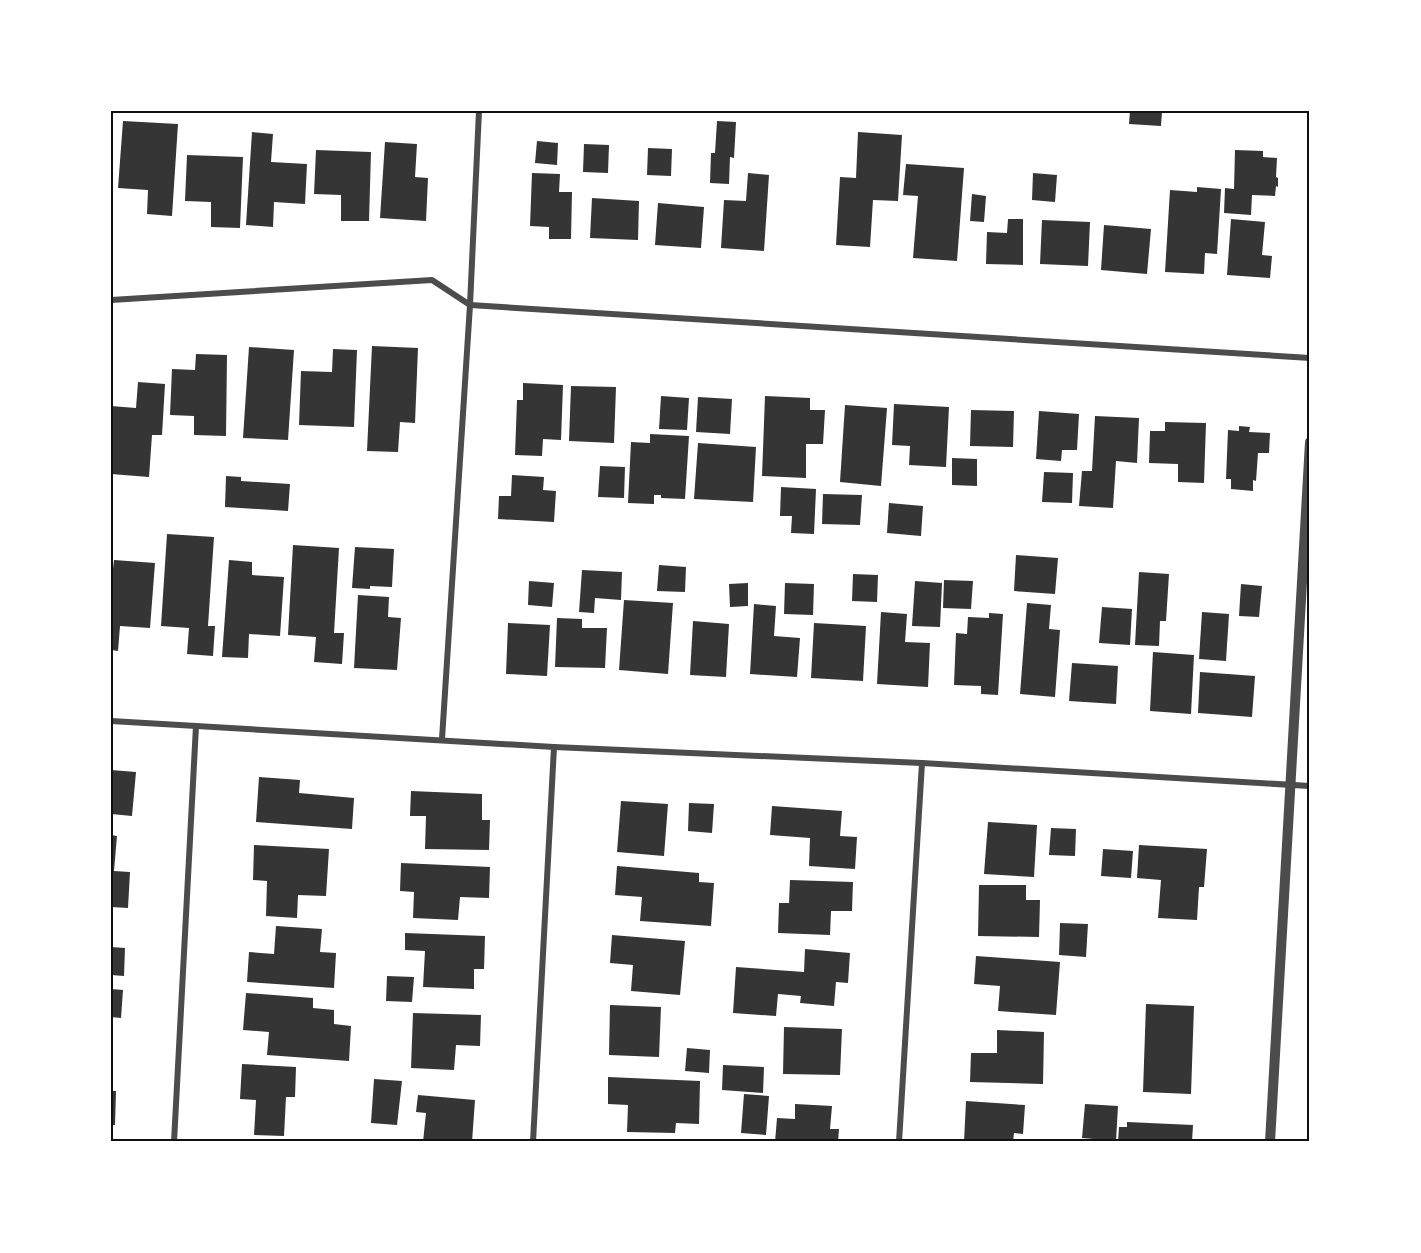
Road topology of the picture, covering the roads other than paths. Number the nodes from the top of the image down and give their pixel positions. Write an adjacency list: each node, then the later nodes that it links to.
1 (480, 111): 3 (street)
2 (111, 300): 3 (street)
3 (470, 305): 4 (street); 8 (street)
4 (1310, 358)
5 (1310, 442): 11 (street)
6 (111, 721): 7 (street)
7 (196, 726): 8 (street); 13 (street)
8 (442, 739): 9 (street)
9 (554, 747): 10 (street); 14 (street)
10 (922, 763): 11 (street); 15 (street)
11 (1292, 785): 12 (street); 16 (street)
12 (1310, 786)
13 (174, 1142)
14 (533, 1142)
15 (899, 1142)
16 (1270, 1142)

